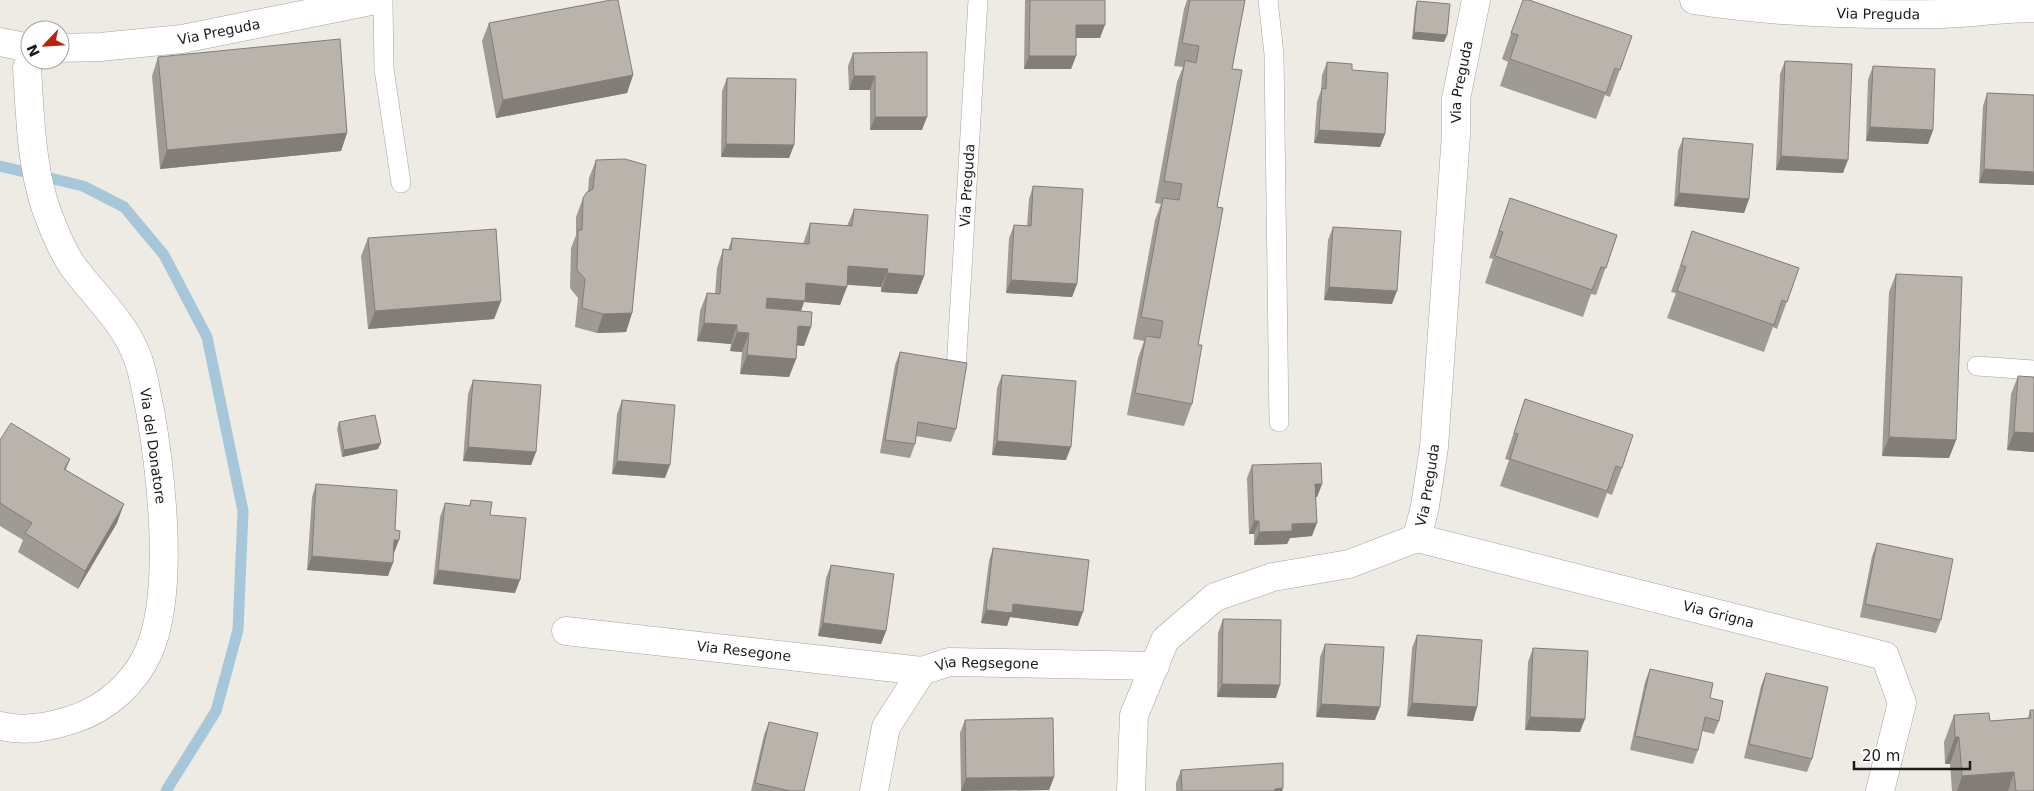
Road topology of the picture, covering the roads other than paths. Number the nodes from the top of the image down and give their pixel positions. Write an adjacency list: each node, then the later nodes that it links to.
1 (376, 0): 11 (street, Via Preguda)
2 (383, 0): 13 (lane)
3 (978, 0): 15 (lane, Via Preguda)
4 (1268, 0): 17 (lane)
5 (1476, 0): 18 (street, Via Preguda)
6 (1694, 0): 7 (street, Via Preguda)
7 (2005, 4): 8 (street, Via Preguda)
8 (2034, 8)
9 (0, 42): 10 (street)
10 (20, 46)
11 (70, 48)
12 (27, 70): 22 (street, Via del Donatore)
13 (400, 183)
14 (1977, 366): 16 (lane)
15 (956, 370)
16 (2034, 370)
17 (1279, 422)
18 (1417, 538): 20 (street, Via Preguda); 25 (street, Via Grigna)
19 (566, 631): 21 (street, Via Resegone)
20 (1154, 666): 21 (street, Via Regsegone); 24 (street, Via Preguda)
21 (922, 671): 23 (street, Via Regsegone)
22 (0, 726)
23 (874, 791)
24 (1132, 791)
25 (1880, 791)

